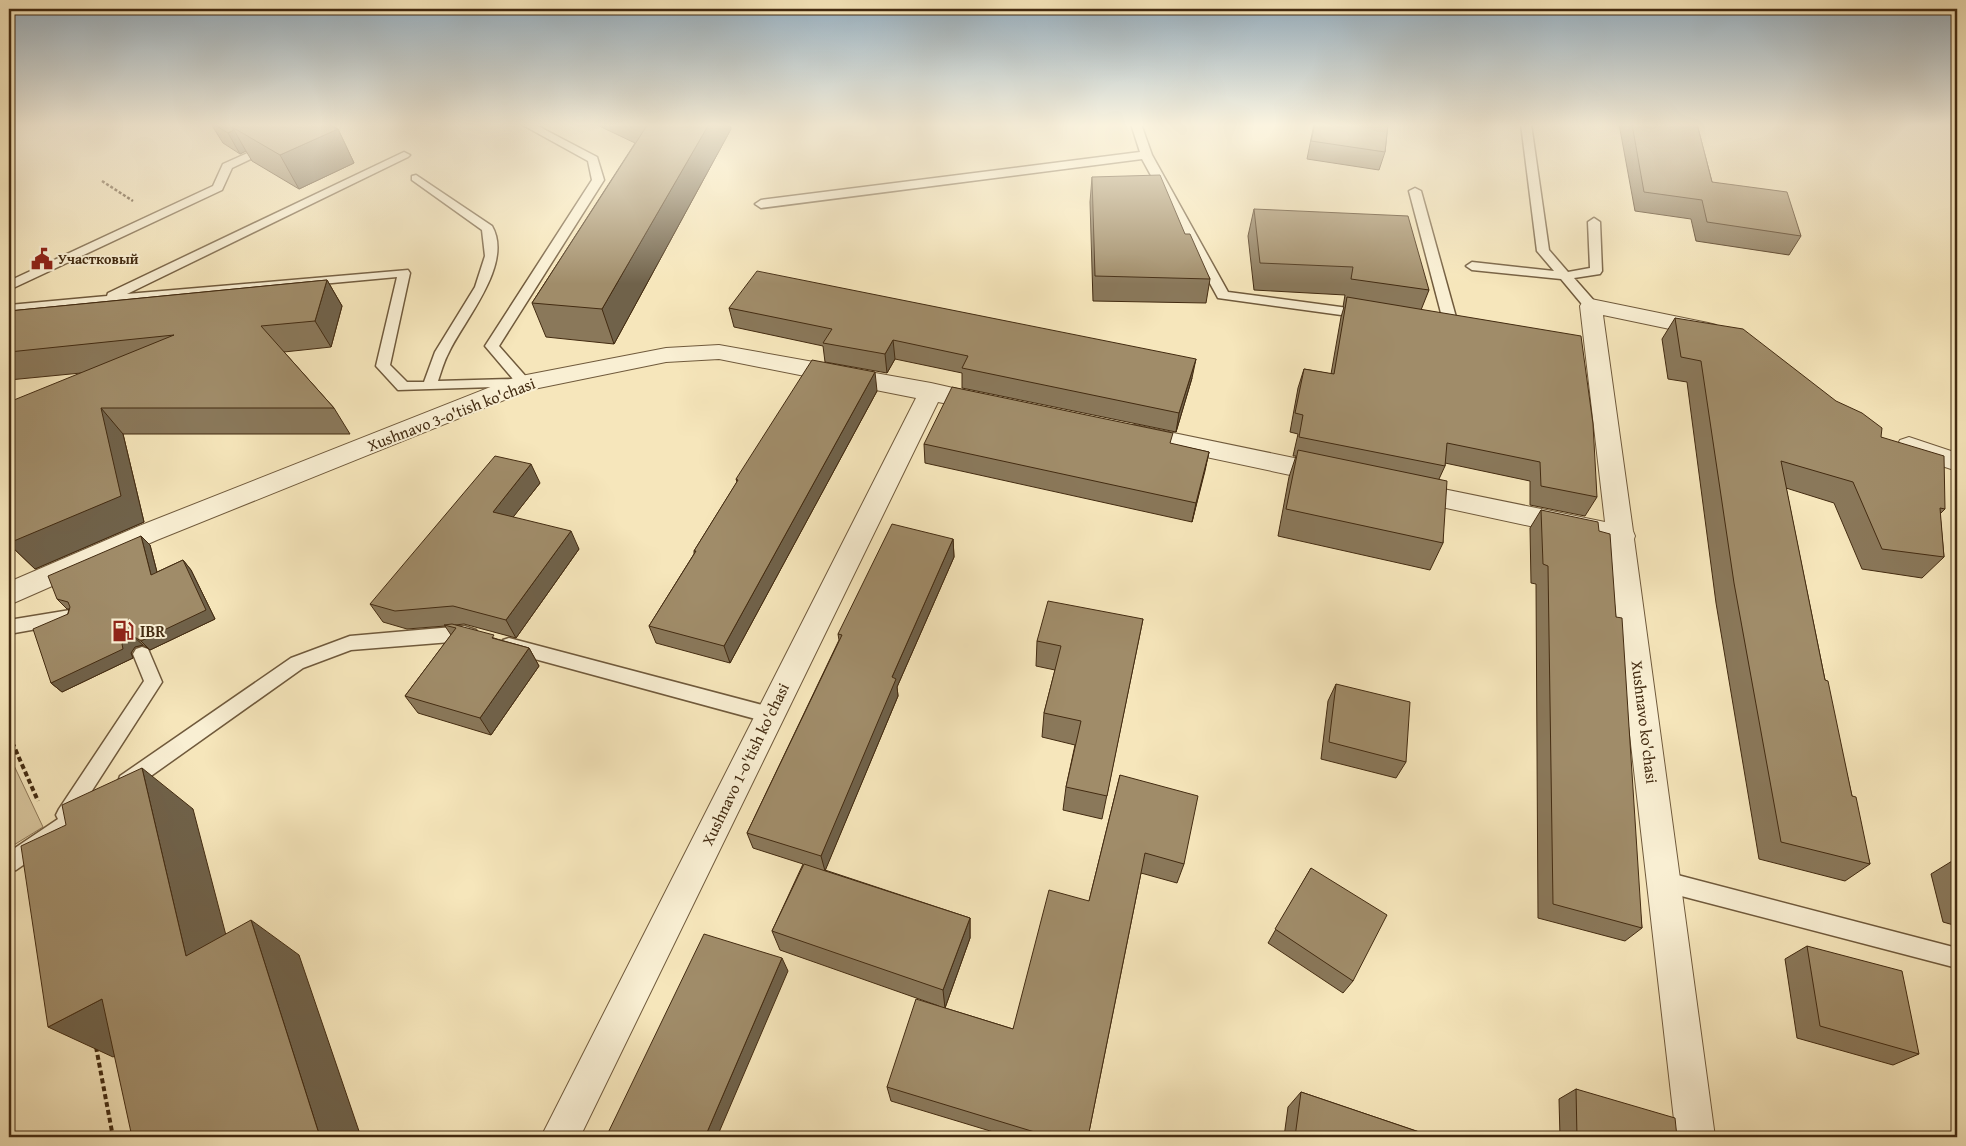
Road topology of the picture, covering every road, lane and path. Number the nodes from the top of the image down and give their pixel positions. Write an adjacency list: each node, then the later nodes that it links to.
1 (222, 177): 13 (lane)
2 (358, 177): 14 (lane)
3 (597, 177): 20 (lane)
4 (969, 177): 9 (lane)
5 (1159, 177): 17 (lane)
6 (1534, 177): 12 (lane)
7 (416, 178): 21 (lane)
8 (1415, 192): 18 (lane)
9 (760, 204)
10 (1594, 222): 12 (lane)
11 (1472, 266): 12 (lane)
12 (1566, 276): 15 (lane)
13 (9, 286)
14 (104, 301): 16 (lane); 21 (lane)
15 (1591, 306): 19 (street); 29 (street, Xushnavo ko'chasi)
16 (9, 309)
17 (1375, 316)
18 (1452, 328)
19 (1730, 337)
20 (524, 383): 21 (lane); 22 (street, Xushnavo 3-o'tish ko'chasi); 30 (street, Xushnavo 3-o'tish ko'chasi)
21 (429, 386)
22 (931, 392): 23 (street, Xushnavo 3-o'tish ko'chasi); 34 (street, Xushnavo 1-o'tish ko'chasi)
23 (1009, 408)
24 (1116, 430): 27 (street)
25 (1888, 440): 26 (street)
26 (1957, 462)
27 (1350, 479)
28 (1388, 487): 29 (street)
29 (1622, 536): 38 (street, Xushnavo ko'chasi)
30 (9, 594)
31 (70, 617): 32 (lane)
32 (9, 627)
33 (142, 654): 36 (lane)
34 (770, 715): 36 (lane); 42 (street, Xushnavo 1-o'tish ko'chasi)
35 (9, 735): 36 (path)
36 (53, 834): 37 (lane)
37 (9, 863)
38 (1666, 882): 39 (lane); 43 (street, Xushnavo ko'chasi)
39 (1957, 958)
40 (95, 1043): 41 (path)
41 (113, 1137)
42 (560, 1137)
43 (1696, 1137)

